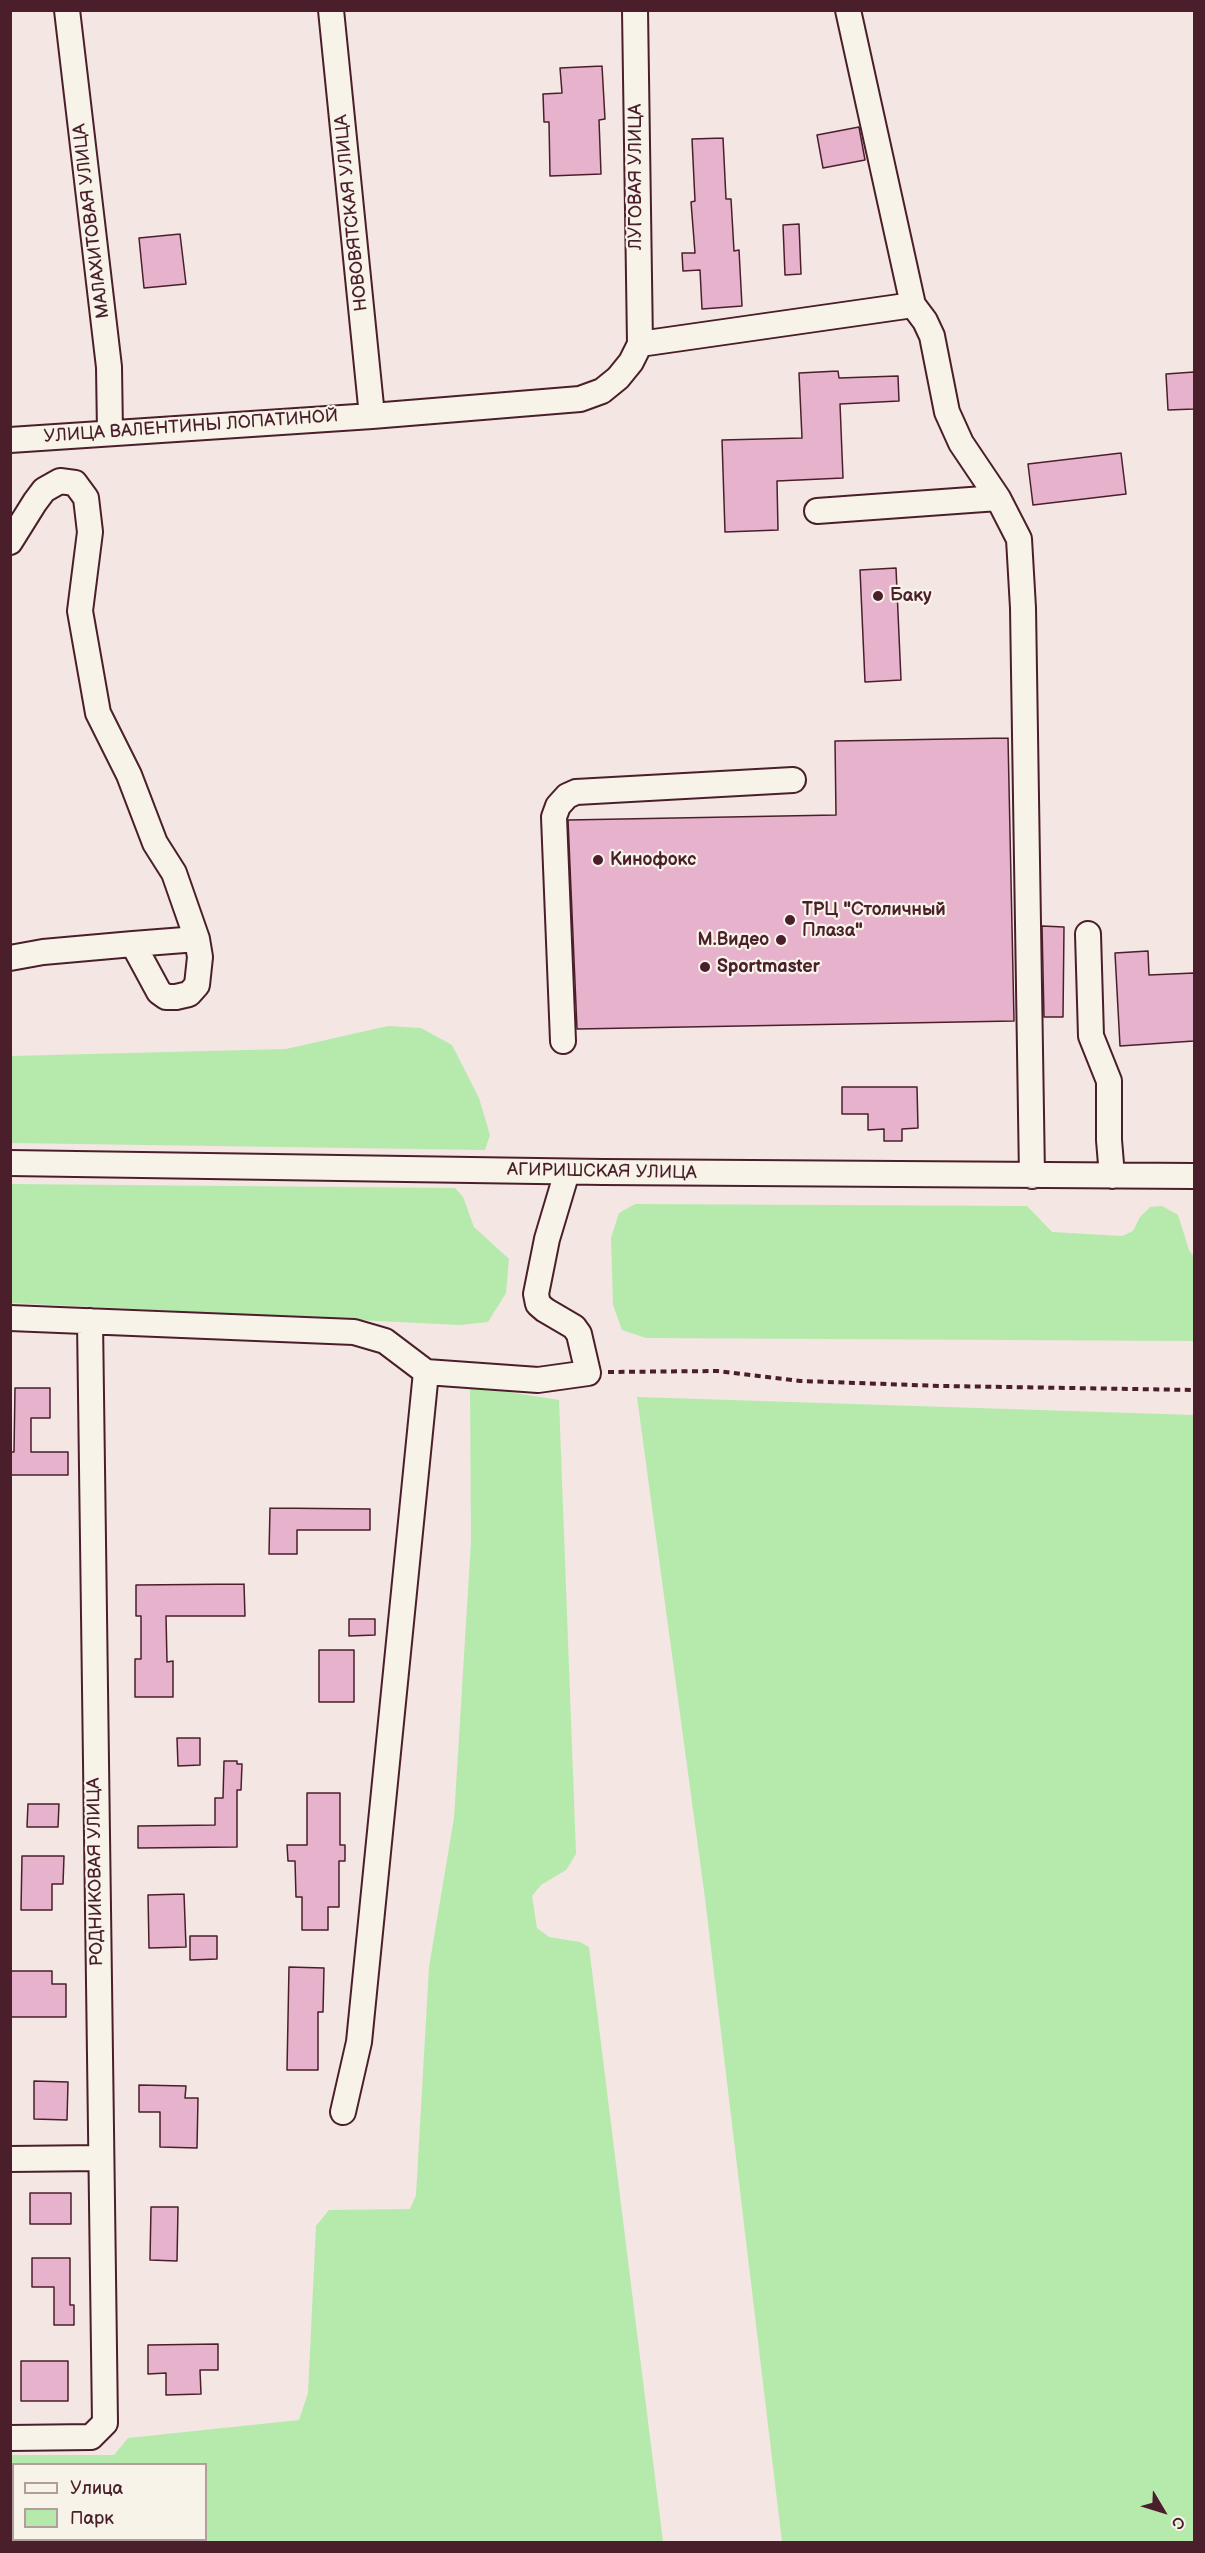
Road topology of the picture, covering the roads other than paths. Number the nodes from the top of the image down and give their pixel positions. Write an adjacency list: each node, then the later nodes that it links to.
1 (67, 10): 8 (street, МАЛАХИТОВАЯ УЛИЦА)
2 (331, 10): 7 (street, НОВОВЯТСКАЯ УЛИЦА)
3 (634, 10): 6 (street, ЛУГОВАЯ УЛИЦА)
4 (848, 10): 5 (street)
5 (913, 305): 6 (street); 10 (street)
6 (640, 344): 7 (street, УЛИЦА ВАЛЕНТИНЫ ЛОПАТИНОЙ)
7 (372, 416): 8 (street, УЛИЦА ВАЛЕНТИНЫ ЛОПАТИНОЙ)
8 (110, 433): 9 (street, УЛИЦА ВАЛЕНТИНЫ ЛОПАТИНОЙ)
9 (10, 440)
10 (998, 498): 11 (street); 21 (street)
11 (817, 511)
12 (10, 542): 15 (street)
13 (793, 780): 18 (street)
14 (1088, 934): 22 (street)
15 (197, 939): 16 (street); 16 (street)
16 (132, 945): 17 (street)
17 (10, 958)
18 (563, 1041)
19 (10, 1163): 20 (street, АГИРИШСКАЯ УЛИЦА)
20 (567, 1172): 21 (street, АГИРИШСКАЯ УЛИЦА); 26 (street)
21 (1032, 1176): 22 (street, АГИРИШСКАЯ УЛИЦА)
22 (1112, 1176): 23 (street, АГИРИШСКАЯ УЛИЦА)
23 (1194, 1176)
24 (10, 1318): 25 (street)
25 (90, 1321): 26 (street); 29 (street, РОДНИКОВАЯ УЛИЦА)
26 (426, 1372): 27 (street)
27 (343, 2112)
28 (10, 2158): 29 (street)
29 (99, 2158): 30 (street, РОДНИКОВАЯ УЛИЦА)
30 (10, 2438)

